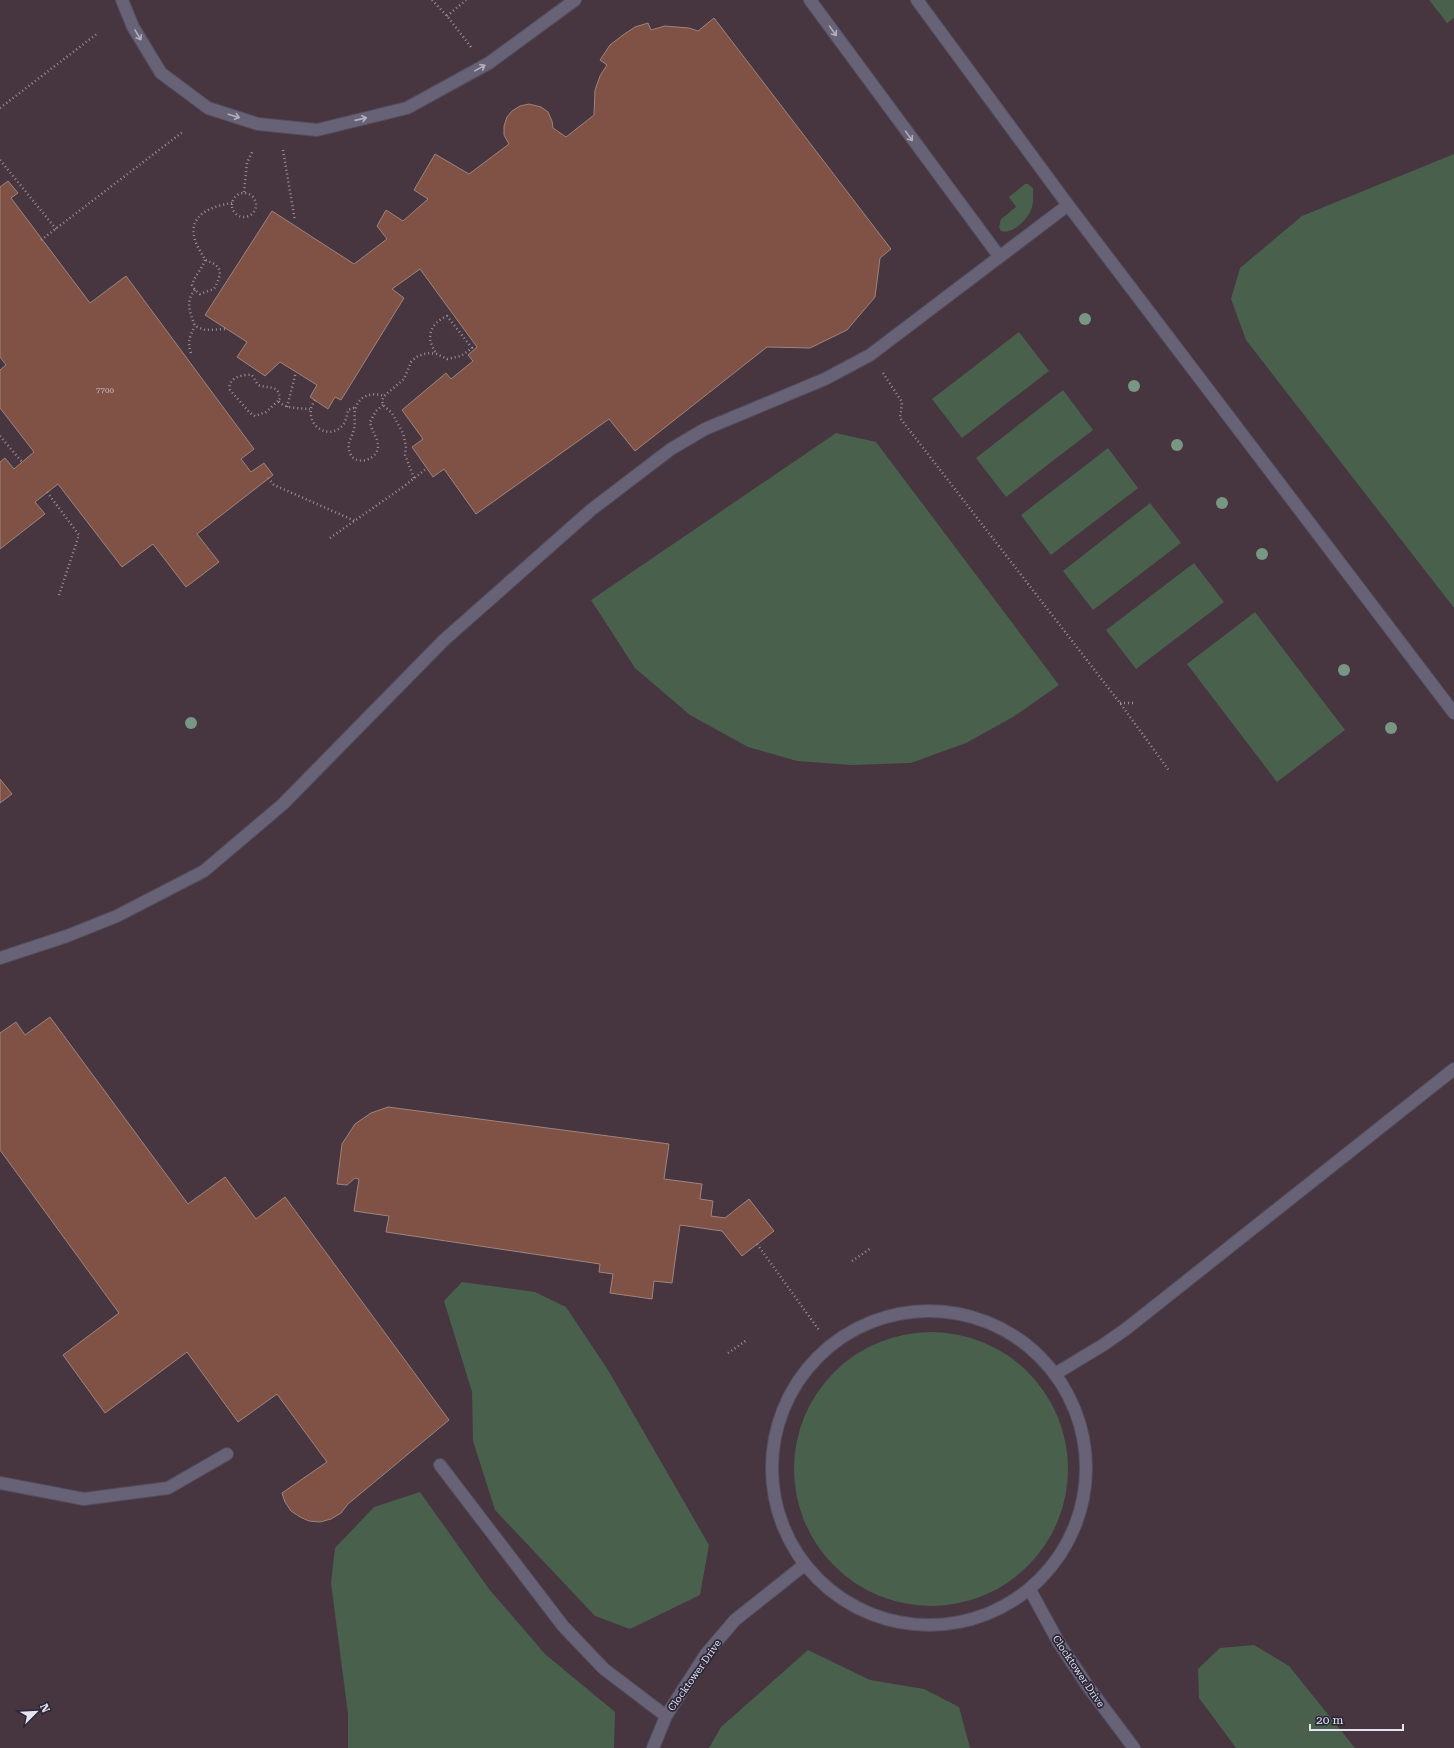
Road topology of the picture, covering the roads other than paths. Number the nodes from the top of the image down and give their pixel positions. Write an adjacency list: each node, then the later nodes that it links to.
1 (122, 0): 2 (lane, one-way to 2)
2 (575, 0)
3 (810, 0): 6 (lane, one-way to 6)
4 (918, 0): 5 (lane)
5 (1068, 205): 6 (lane); 7 (lane)
6 (999, 256): 8 (lane)
7 (1454, 713)
8 (0, 958)
9 (1454, 1069): 10 (lane)
10 (1055, 1374): 14 (lane); 15 (lane)
11 (226, 1454): 13 (lane)
12 (440, 1465): 16 (lane)
13 (0, 1483)
14 (803, 1566): 15 (lane); 16 (lane, Clocktower Drive)
15 (1030, 1590): 18 (lane, Clocktower Drive)
16 (666, 1716): 17 (lane, Clocktower Drive)
17 (653, 1748)
18 (1134, 1748)

